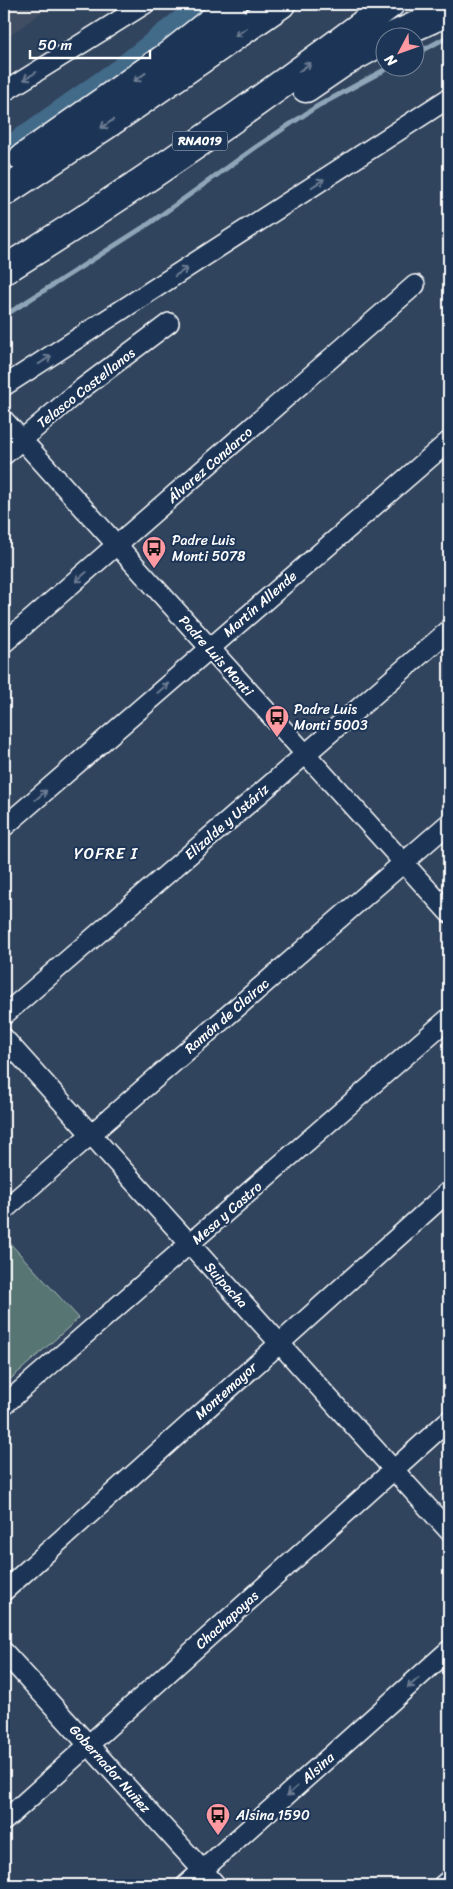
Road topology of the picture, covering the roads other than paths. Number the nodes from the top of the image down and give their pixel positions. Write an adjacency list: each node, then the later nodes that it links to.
1 (145, 4): 8 (street, one-way to 8)
2 (233, 4): 10 (highway, one-way to 10)
3 (281, 4): 11 (highway, one-way to 11)
4 (390, 4): 12 (highway, RNA019, one-way to 4)
5 (449, 11): 6 (highway)
6 (411, 28)
7 (376, 45): 13 (highway)
8 (4, 92)
9 (449, 98): 16 (street, one-way to 9)
10 (4, 173)
11 (4, 192)
12 (4, 270)
13 (4, 276)
14 (415, 285): 21 (street, Álvarez Condarco)
15 (169, 323): 18 (street, Telasco Castellanos)
16 (4, 386)
17 (4, 420): 18 (street, Padre Luis Monti)
18 (21, 439): 20 (street, Telasco Castellanos); 21 (street, Padre Luis Monti)
19 (449, 441): 24 (street, Martín Allende)
20 (4, 455)
21 (118, 545): 23 (street, Álvarez Condarco, one-way to 23); 24 (street, Padre Luis Monti)
22 (449, 630): 25 (street, Elizalde y Ustáriz)
23 (4, 643)
24 (209, 648): 25 (street, Padre Luis Monti); 27 (street, Martín Allende, one-way to 24)
25 (305, 754): 28 (street, Padre Luis Monti); 30 (street, Elizalde y Ustáriz)
26 (449, 823): 28 (street, Ramón de Clairac)
27 (4, 827)
28 (404, 862): 29 (street, Padre Luis Monti); 33 (street, Ramón de Clairac)
29 (449, 912)
30 (4, 1014)
31 (449, 1018): 36 (street, Mesa y Castro)
32 (4, 1038): 33 (street, Suipacha)
33 (91, 1134): 35 (street, Ramón de Clairac); 36 (street, Suipacha)
34 (449, 1191): 37 (street, Montemayor)
35 (4, 1210)
36 (190, 1245): 37 (street, Suipacha); 38 (street, Mesa y Castro)
37 (279, 1344): 40 (street, Suipacha); 42 (street, Montemayor)
38 (4, 1405)
39 (449, 1420): 40 (street, Chachapoyas)
40 (394, 1470): 41 (street, Suipacha); 45 (street, Chachapoyas)
41 (449, 1531)
42 (4, 1591)
43 (449, 1650): 47 (street, Alsina, one-way to 47)
44 (4, 1652): 45 (street, Gobernador Nuñez)
45 (88, 1745): 46 (street, Chachapoyas); 47 (street, Gobernador Nuñez)
46 (4, 1821)
47 (203, 1870): 49 (street, Alsina); 50 (street, Gobernador Nuñez)
48 (449, 1880): 51 (street)
49 (186, 1885)
50 (216, 1885)
51 (443, 1885)

